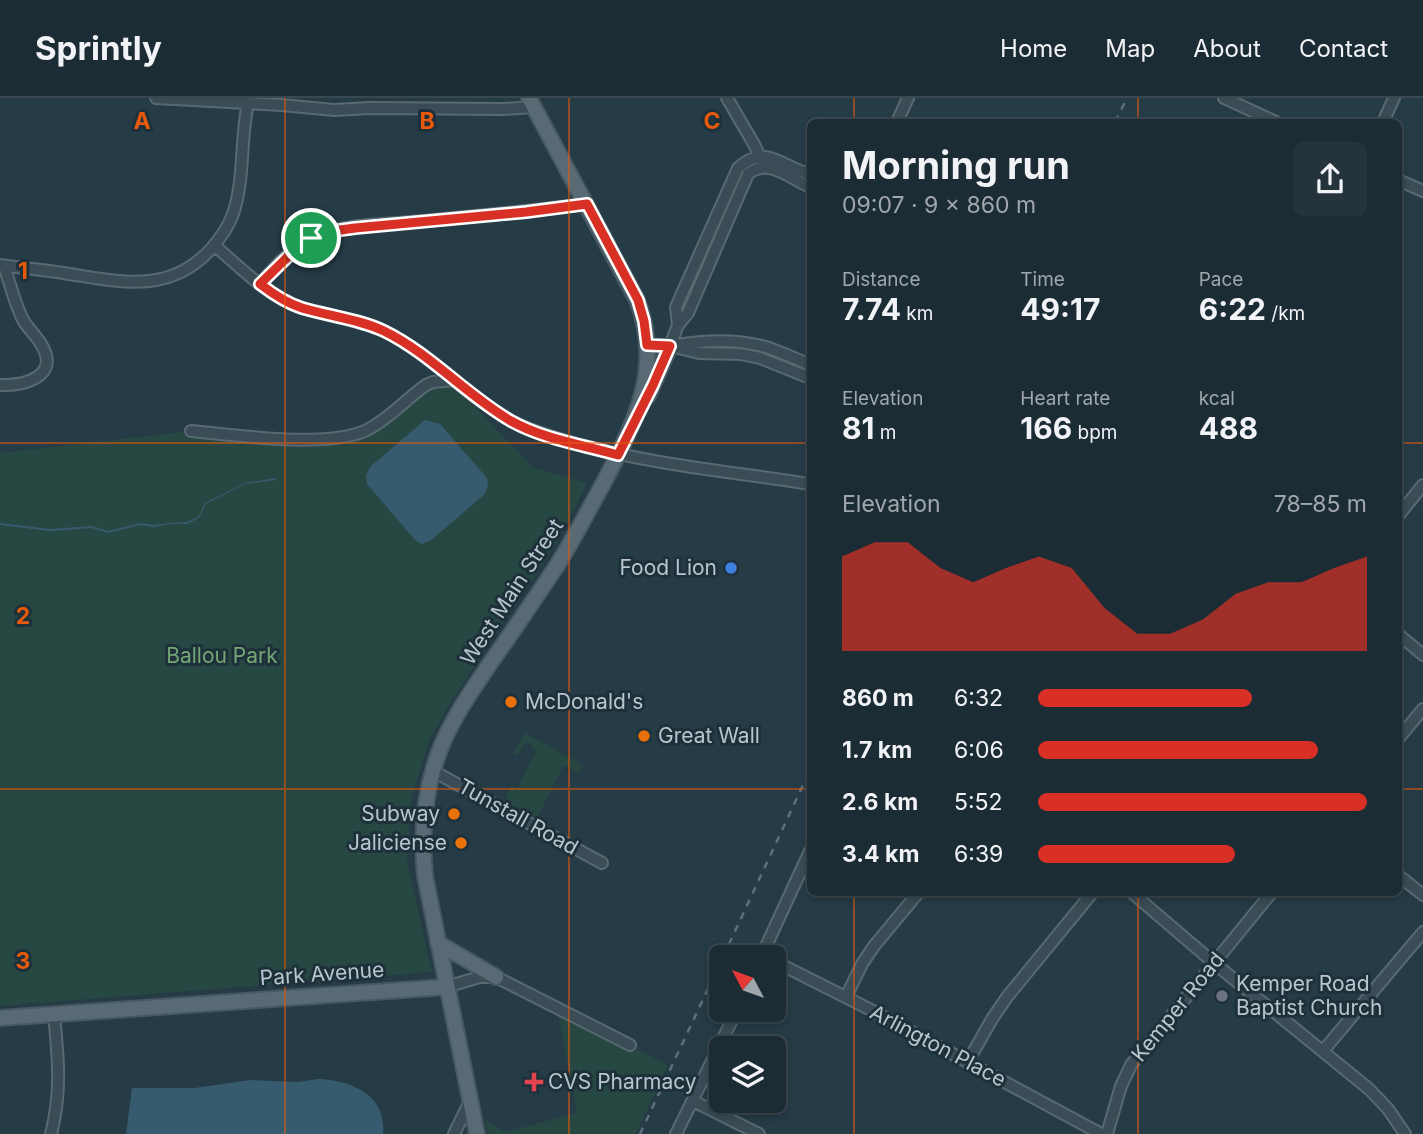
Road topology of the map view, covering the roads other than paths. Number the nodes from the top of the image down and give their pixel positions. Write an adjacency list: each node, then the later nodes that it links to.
1 (156, 98): 7 (street)
2 (727, 98): 12 (street)
3 (908, 98): 9 (street)
4 (1224, 98): 10 (street)
5 (1394, 98): 11 (street)
6 (283, 102): 7 (street); 8 (street)
7 (248, 103): 19 (street)
8 (531, 103): 17 (main road, West Main Street)
9 (898, 119)
10 (1270, 119)
11 (1384, 119)
12 (761, 162): 13 (street); 15 (street); 18 (street); 20 (street)
13 (807, 173)
14 (1402, 182): 16 (street)
15 (807, 185)
16 (1423, 191)
17 (587, 204): 22 (street); 25 (main road, West Main Street)
18 (705, 242): 20 (street); 23 (street)
19 (214, 245): 21 (street); 22 (street)
20 (716, 247): 23 (street)
21 (2, 266): 30 (street)
22 (260, 284): 29 (street)
23 (678, 325): 26 (street)
24 (752, 344): 26 (street); 27 (street); 28 (street)
25 (647, 345): 26 (street); 31 (main road, West Main Street)
26 (670, 346): 27 (street); 31 (main road)
27 (749, 356): 28 (street)
28 (802, 366)
29 (455, 380): 32 (street); 33 (street)
30 (0, 385)
31 (634, 422): 33 (main road, West Main Street)
32 (191, 431)
33 (618, 455): 34 (street); 41 (main road, West Main Street)
34 (807, 484)
35 (1423, 485): 36 (street)
36 (1402, 511)
37 (1402, 637): 38 (street)
38 (1423, 655)
39 (1423, 709): 40 (street)
40 (1402, 734)
41 (433, 771): 43 (street, Tunstall Road); 51 (main road, West Main Street)
42 (807, 858): 52 (street)
43 (602, 863)
44 (1402, 878): 45 (street)
45 (1423, 895)
46 (916, 896): 57 (street)
47 (1090, 896): 63 (street)
48 (1137, 896): 53 (street)
49 (1269, 896): 53 (street, Kemper Road)
50 (1423, 932): 62 (street)
51 (438, 943): 55 (main road); 56 (main road, West Main Street)
52 (769, 945)
53 (1214, 963): 62 (street); 72 (street, Kemper Road)
54 (786, 967): 57 (street, Arlington Place)
55 (496, 977): 56 (street, Park Avenue); 61 (street)
56 (446, 987): 58 (main road, Park Avenue); 64 (main road, West Main Street)
57 (846, 997): 63 (street, Arlington Place)
58 (54, 1014): 59 (main road, Park Avenue); 66 (street)
59 (0, 1018)
60 (731, 1022): 65 (street)
61 (630, 1045)
62 (1323, 1051): 73 (street)
63 (967, 1063): 71 (street, Arlington Place)
64 (470, 1101): 67 (street); 68 (main road, West Main Street)
65 (693, 1101): 69 (street); 70 (street)
66 (51, 1134)
67 (454, 1134)
68 (478, 1134)
69 (676, 1134)
70 (759, 1134)
71 (1101, 1134)
72 (1107, 1134)
73 (1405, 1134)

